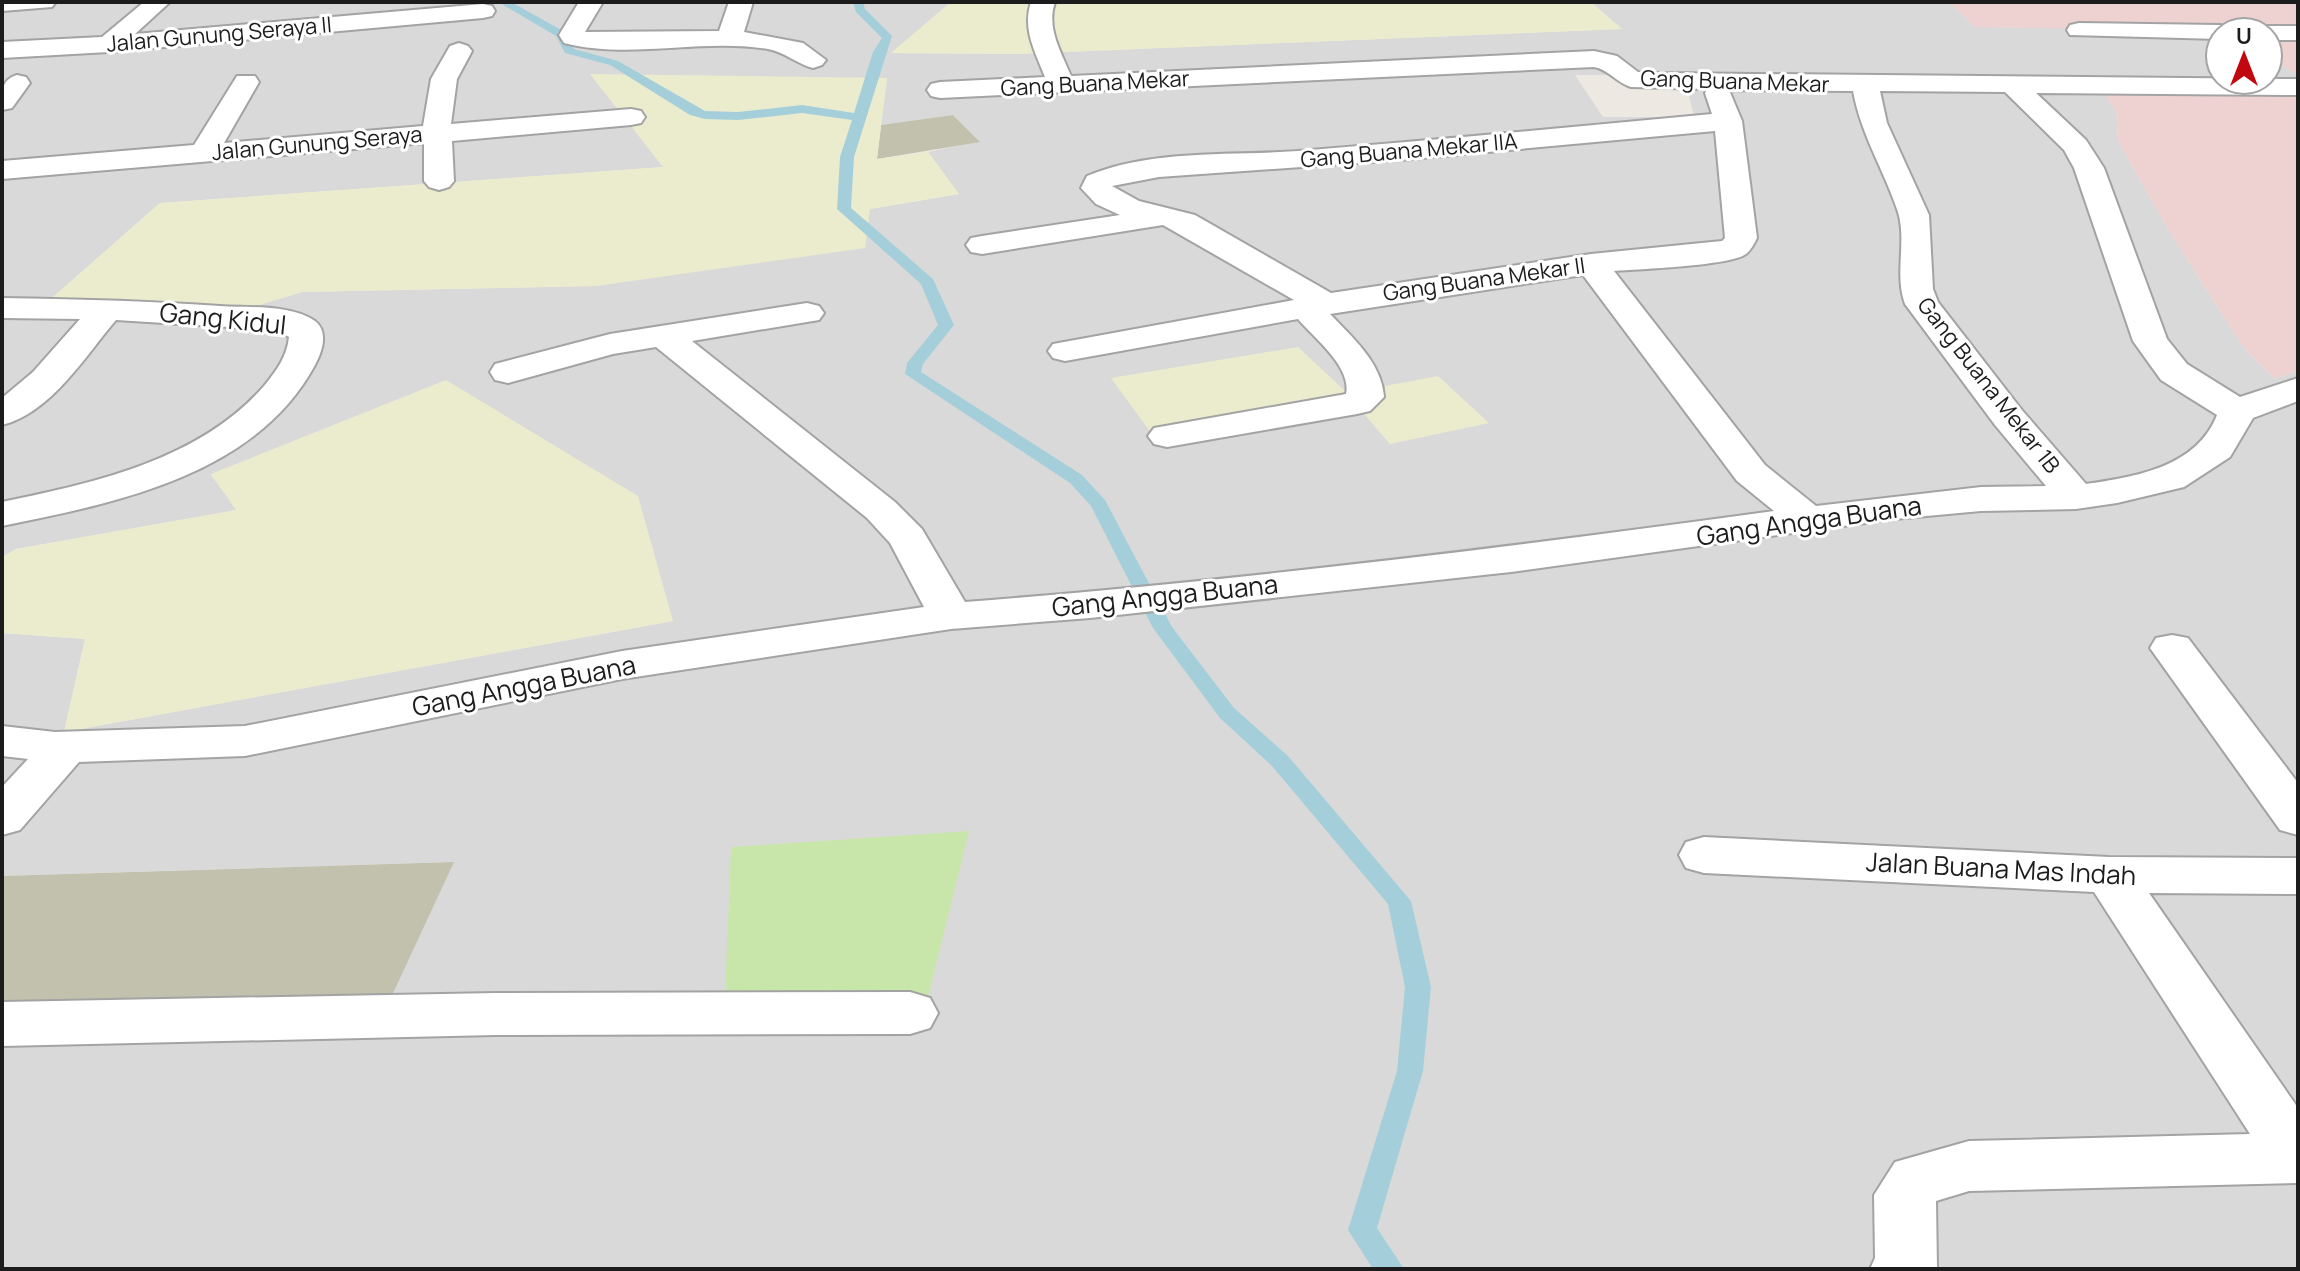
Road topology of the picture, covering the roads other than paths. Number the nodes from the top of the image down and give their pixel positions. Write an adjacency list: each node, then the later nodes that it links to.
1 (44, 2): 6 (street)
2 (158, 2): 11 (street)
3 (591, 2): 10 (street)
4 (741, 2): 10 (street)
5 (1043, 2): 17 (street)
6 (2, 4)
7 (483, 11): 11 (street, Jalan Gunung Seraya II)
8 (2079, 30): 9 (street)
9 (2204, 32)
10 (729, 40): 14 (street)
11 (109, 44): 12 (street, Jalan Gunung Seraya II)
12 (2, 50)
13 (459, 51): 24 (street)
14 (813, 60)
15 (246, 82): 25 (street)
16 (1714, 82): 17 (street, Gang Buana Mekar); 18 (street, Gang Buana Mekar); 23 (street, Gang Buana Mekar II)
17 (1061, 85): 21 (street, Gang Buana Mekar)
18 (1865, 85): 19 (street, Gang Buana Mekar); 42 (street, Gang Buana Mekar 1B)
19 (2014, 86): 20 (street, Gang Buana Mekar); 39 (street)
20 (2298, 87)
21 (940, 90)
22 (631, 117): 24 (street, Jalan Gunung Seraya)
23 (1728, 121): 28 (street, Gang Buana Mekar IIA); 30 (street, Gang Buana Mekar II)
24 (439, 132): 25 (street, Jalan Gunung Seraya); 27 (street)
25 (204, 153): 26 (street, Jalan Gunung Seraya)
26 (2, 170)
27 (439, 181)
28 (1167, 217): 29 (street); 31 (street)
29 (982, 245)
30 (1591, 264): 31 (street, Gang Buana Mekar II); 44 (street)
31 (1315, 305): 36 (street, Gang Buana Mekar II); 41 (street)
32 (2, 308): 33 (street, Gang Kidul)
33 (107, 309): 40 (street); 43 (street, Gang Kidul)
34 (807, 313): 35 (street)
35 (665, 337): 37 (street); 45 (street)
36 (1065, 351)
37 (508, 372)
38 (2298, 389): 39 (street)
39 (2237, 411): 42 (street, Gang Angga Buana)
40 (2, 414)
41 (1167, 436)
42 (2076, 497): 44 (street, Gang Angga Buana)
43 (2, 514)
44 (1809, 520): 45 (street, Gang Angga Buana)
45 (951, 616): 48 (street, Gang Angga Buana)
46 (2172, 648): 50 (street)
47 (2, 741): 48 (street, Gang Angga Buana)
48 (66, 747): 49 (street)
49 (2, 818)
50 (2298, 818)
51 (1704, 855): 52 (street, Jalan Buana Mas Indah)
52 (2109, 875): 53 (street, Jalan Buana Mas Indah); 56 (street)
53 (2298, 876)
54 (910, 1013): 55 (street)
55 (2, 1024)
56 (2298, 1158): 57 (street)
57 (1902, 1269)

